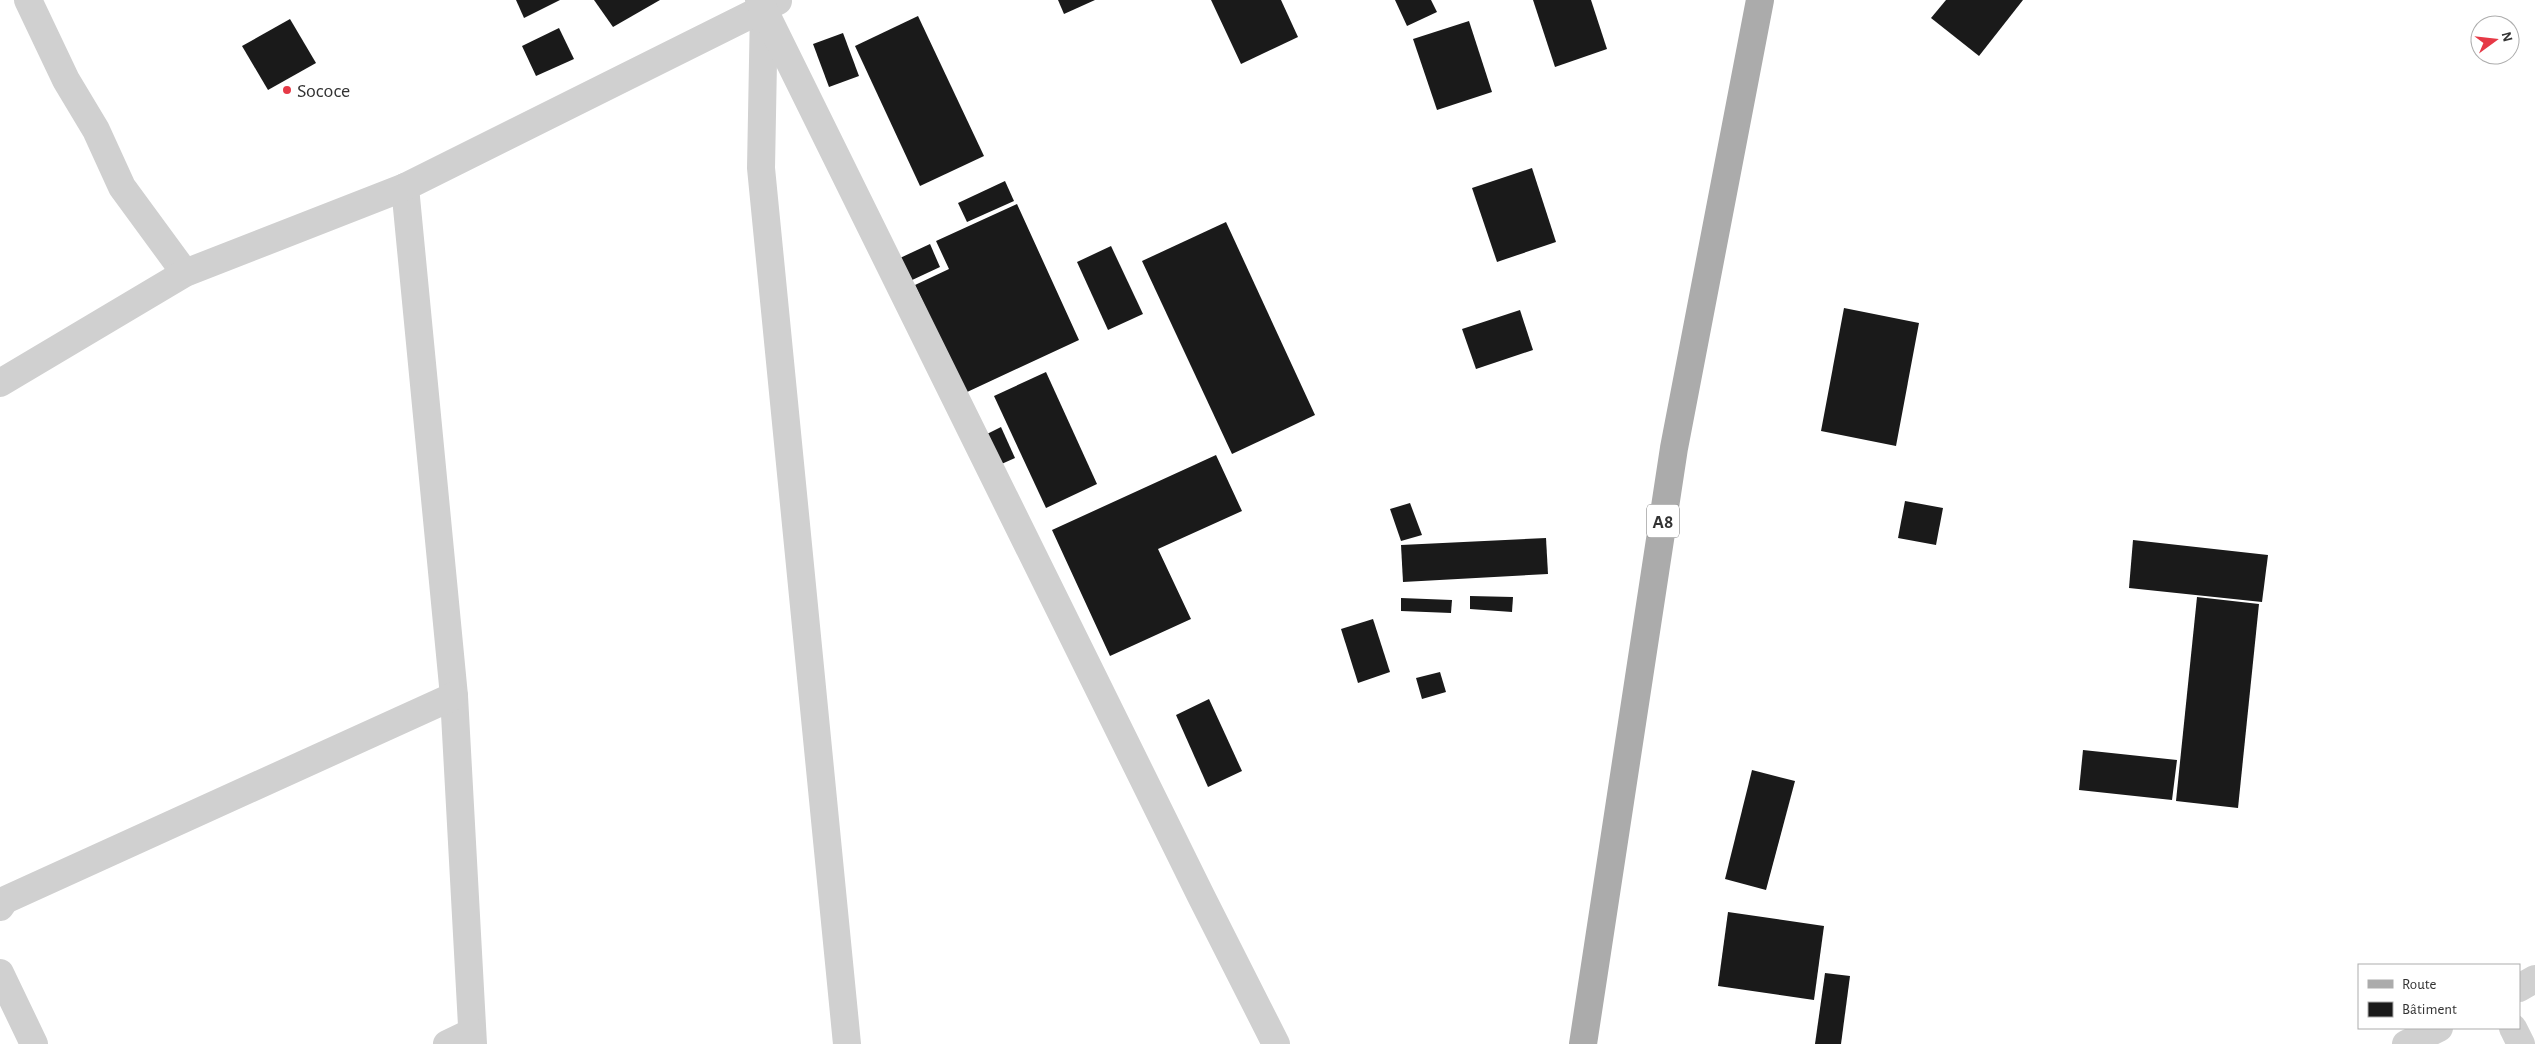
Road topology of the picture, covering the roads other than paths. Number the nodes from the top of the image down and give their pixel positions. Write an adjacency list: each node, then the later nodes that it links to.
1 (28, 0): 5 (street)
2 (1760, 0): 19 (main road, A8)
3 (768, 3): 4 (street); 17 (street); 18 (street)
4 (405, 187): 5 (street); 7 (street)
5 (185, 273): 6 (street)
6 (0, 383)
7 (454, 696): 8 (street); 14 (street)
8 (0, 907)
9 (0, 973): 15 (street)
10 (2535, 980): 11 (street)
11 (2520, 988)
12 (2437, 1029): 20 (street)
13 (2514, 1029): 21 (street)
14 (473, 1038): 16 (street)
15 (34, 1044)
16 (447, 1044)
17 (847, 1044)
18 (1276, 1044)
19 (1584, 1044)
20 (2406, 1044)
21 (2521, 1044)

